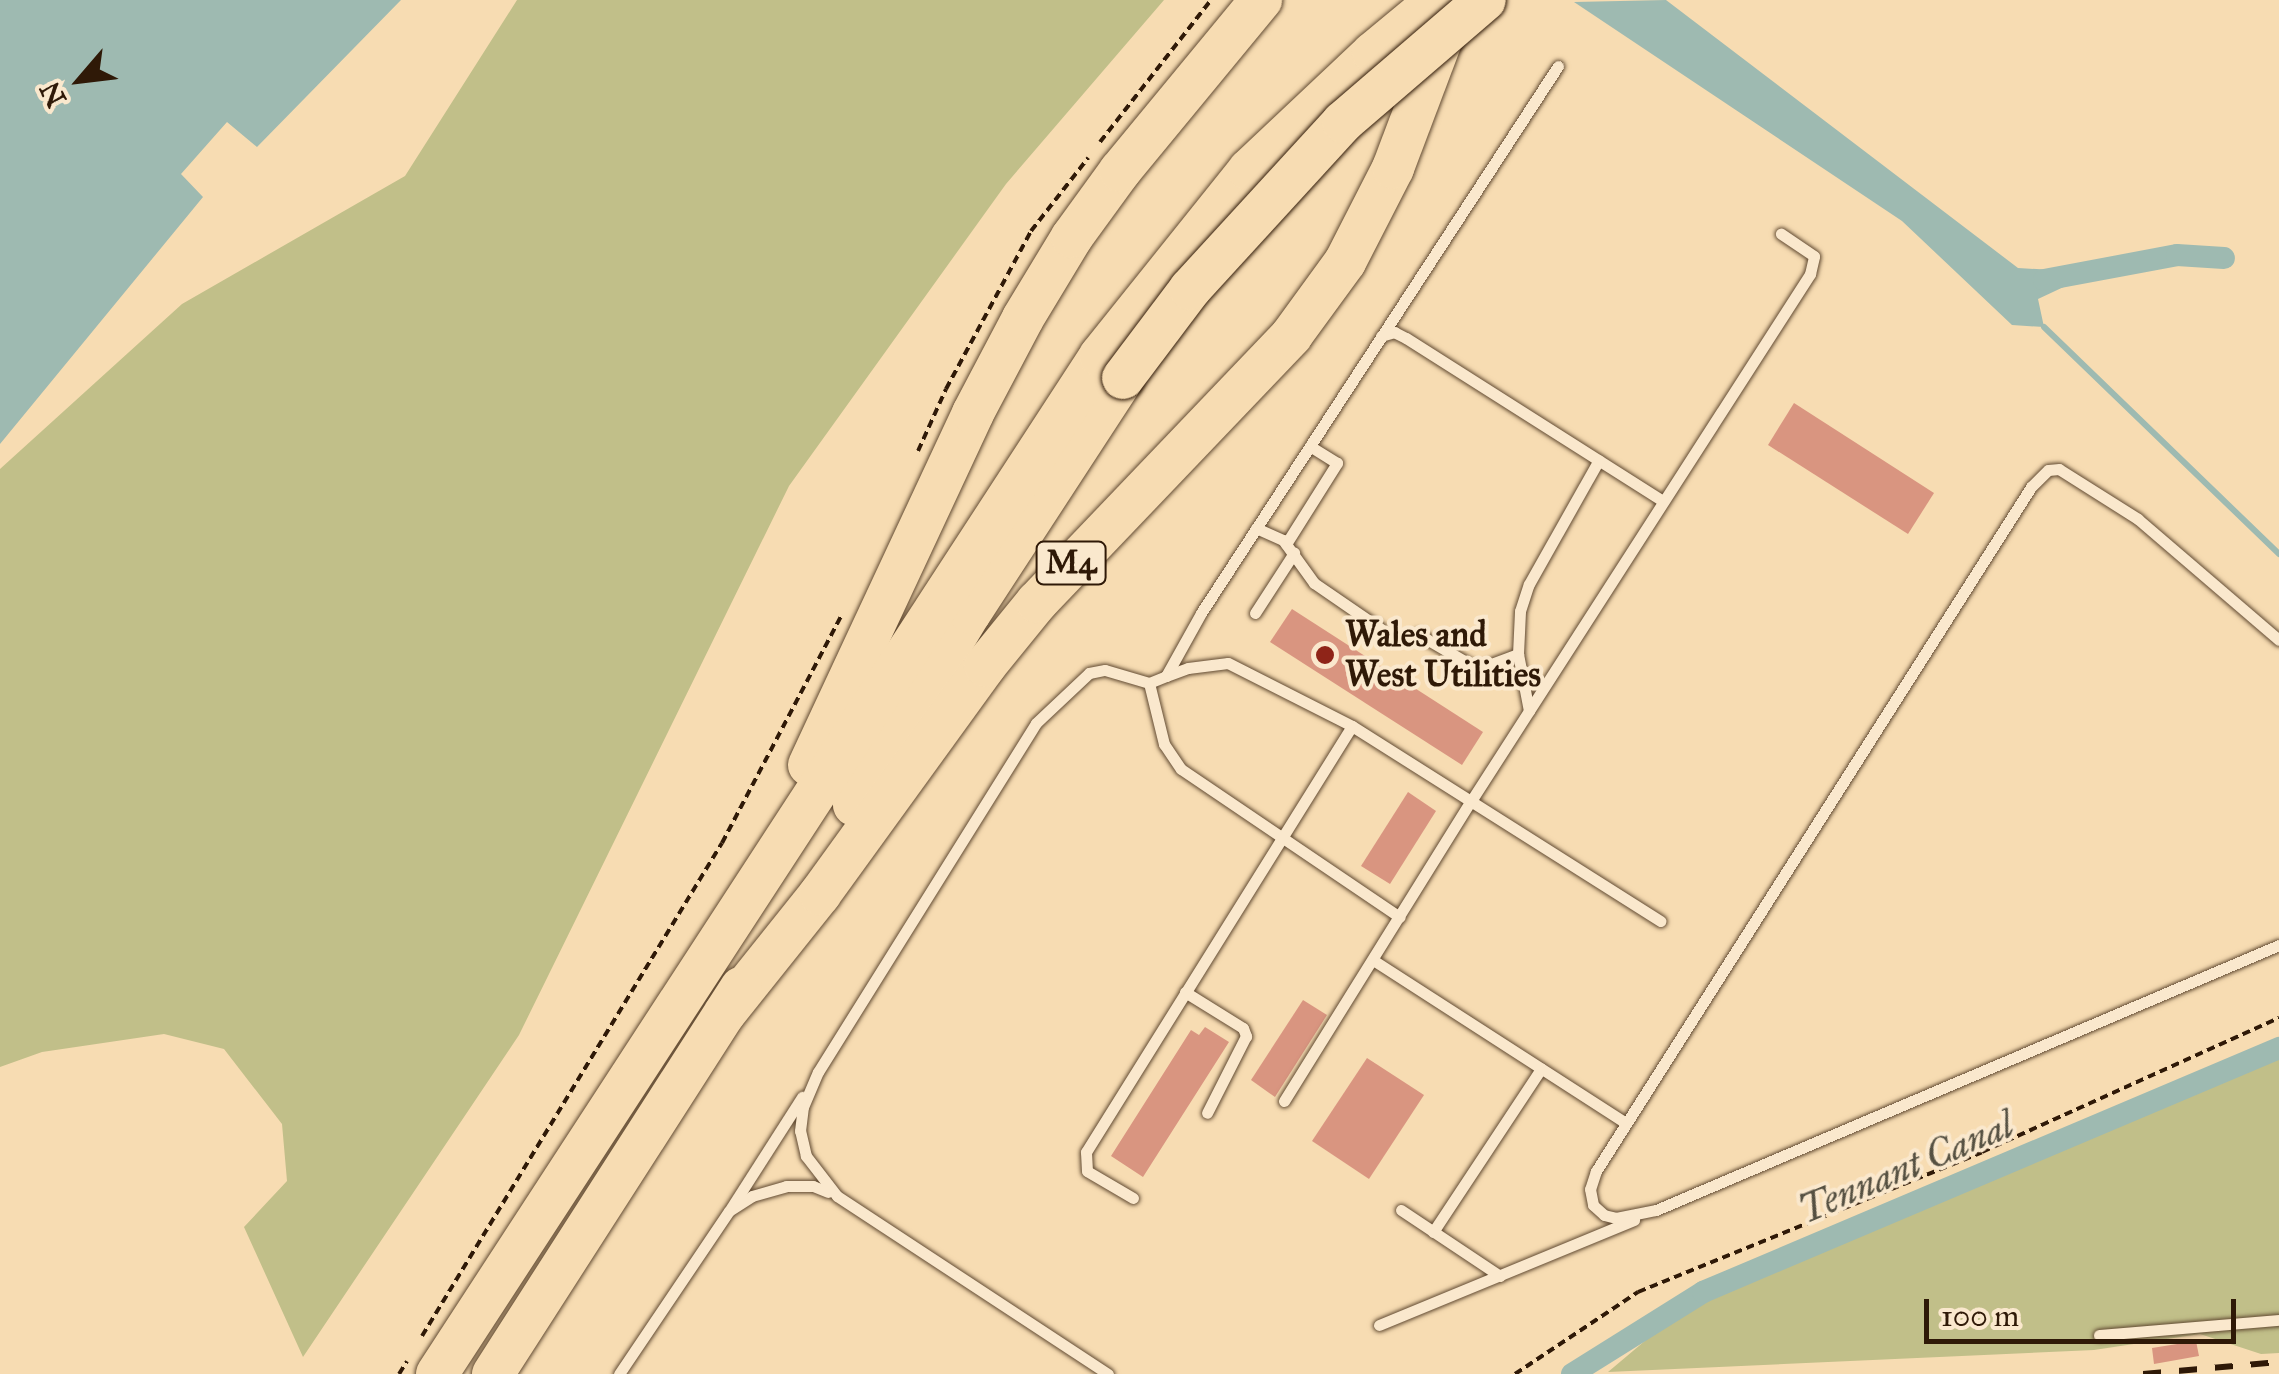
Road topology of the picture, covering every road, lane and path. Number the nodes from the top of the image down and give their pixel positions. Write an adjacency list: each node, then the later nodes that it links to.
1 (1210, 0): 11 (path)
2 (1261, 0): 31 (highway, M4)
3 (1437, 0): 9 (highway, M4)
4 (1455, 0): 34 (highway, M4, bridge)
5 (1485, 0): 9 (highway, M4, bridge)
6 (1558, 66): 8 (lane)
7 (1782, 234): 13 (lane)
8 (1382, 336): 10 (lane); 12 (lane)
9 (1112, 367): 31 (highway, M4); 34 (highway, M4)
10 (1310, 446): 14 (lane); 15 (lane)
11 (916, 457)
12 (1599, 460): 13 (lane); 21 (lane)
13 (1663, 502): 24 (lane)
14 (1256, 528): 15 (lane); 22 (lane)
15 (1290, 548): 17 (lane); 18 (lane)
16 (845, 608): 51 (path)
17 (1254, 613)
18 (1381, 628)
19 (1418, 634): 21 (lane)
20 (2279, 640): 40 (lane)
21 (1518, 654): 24 (lane)
22 (1166, 676): 23 (lane); 25 (lane)
23 (1149, 682): 27 (lane); 37 (lane)
24 (1529, 711): 26 (lane)
25 (1352, 726): 26 (lane); 27 (lane)
26 (1471, 801): 28 (lane); 29 (lane)
27 (1282, 838): 28 (lane); 33 (lane)
28 (1400, 917): 32 (lane)
29 (1660, 921)
30 (2279, 945): 44 (lane)
31 (709, 956): 51 (highway, M4)
32 (1373, 960): 36 (lane); 38 (lane)
33 (1185, 992): 39 (lane); 42 (lane)
34 (725, 1013): 53 (highway, M4)
35 (2279, 1018): 56 (path)
36 (1542, 1069): 40 (lane); 46 (lane)
37 (818, 1072): 41 (lane); 45 (lane)
38 (1284, 1102)
39 (1207, 1113)
40 (1626, 1123): 44 (lane)
41 (836, 1196): 45 (lane); 55 (lane)
42 (1132, 1198)
43 (1401, 1210): 46 (lane)
44 (1656, 1210): 47 (lane)
45 (728, 1211): 54 (lane)
46 (1433, 1232): 47 (lane)
47 (1500, 1276): 49 (lane)
48 (2279, 1320): 50 (lane)
49 (1379, 1325)
50 (2099, 1335)
51 (422, 1357): 52 (path)
52 (399, 1374)
53 (493, 1374)
54 (618, 1374)
55 (1108, 1374)
56 (1516, 1374)

